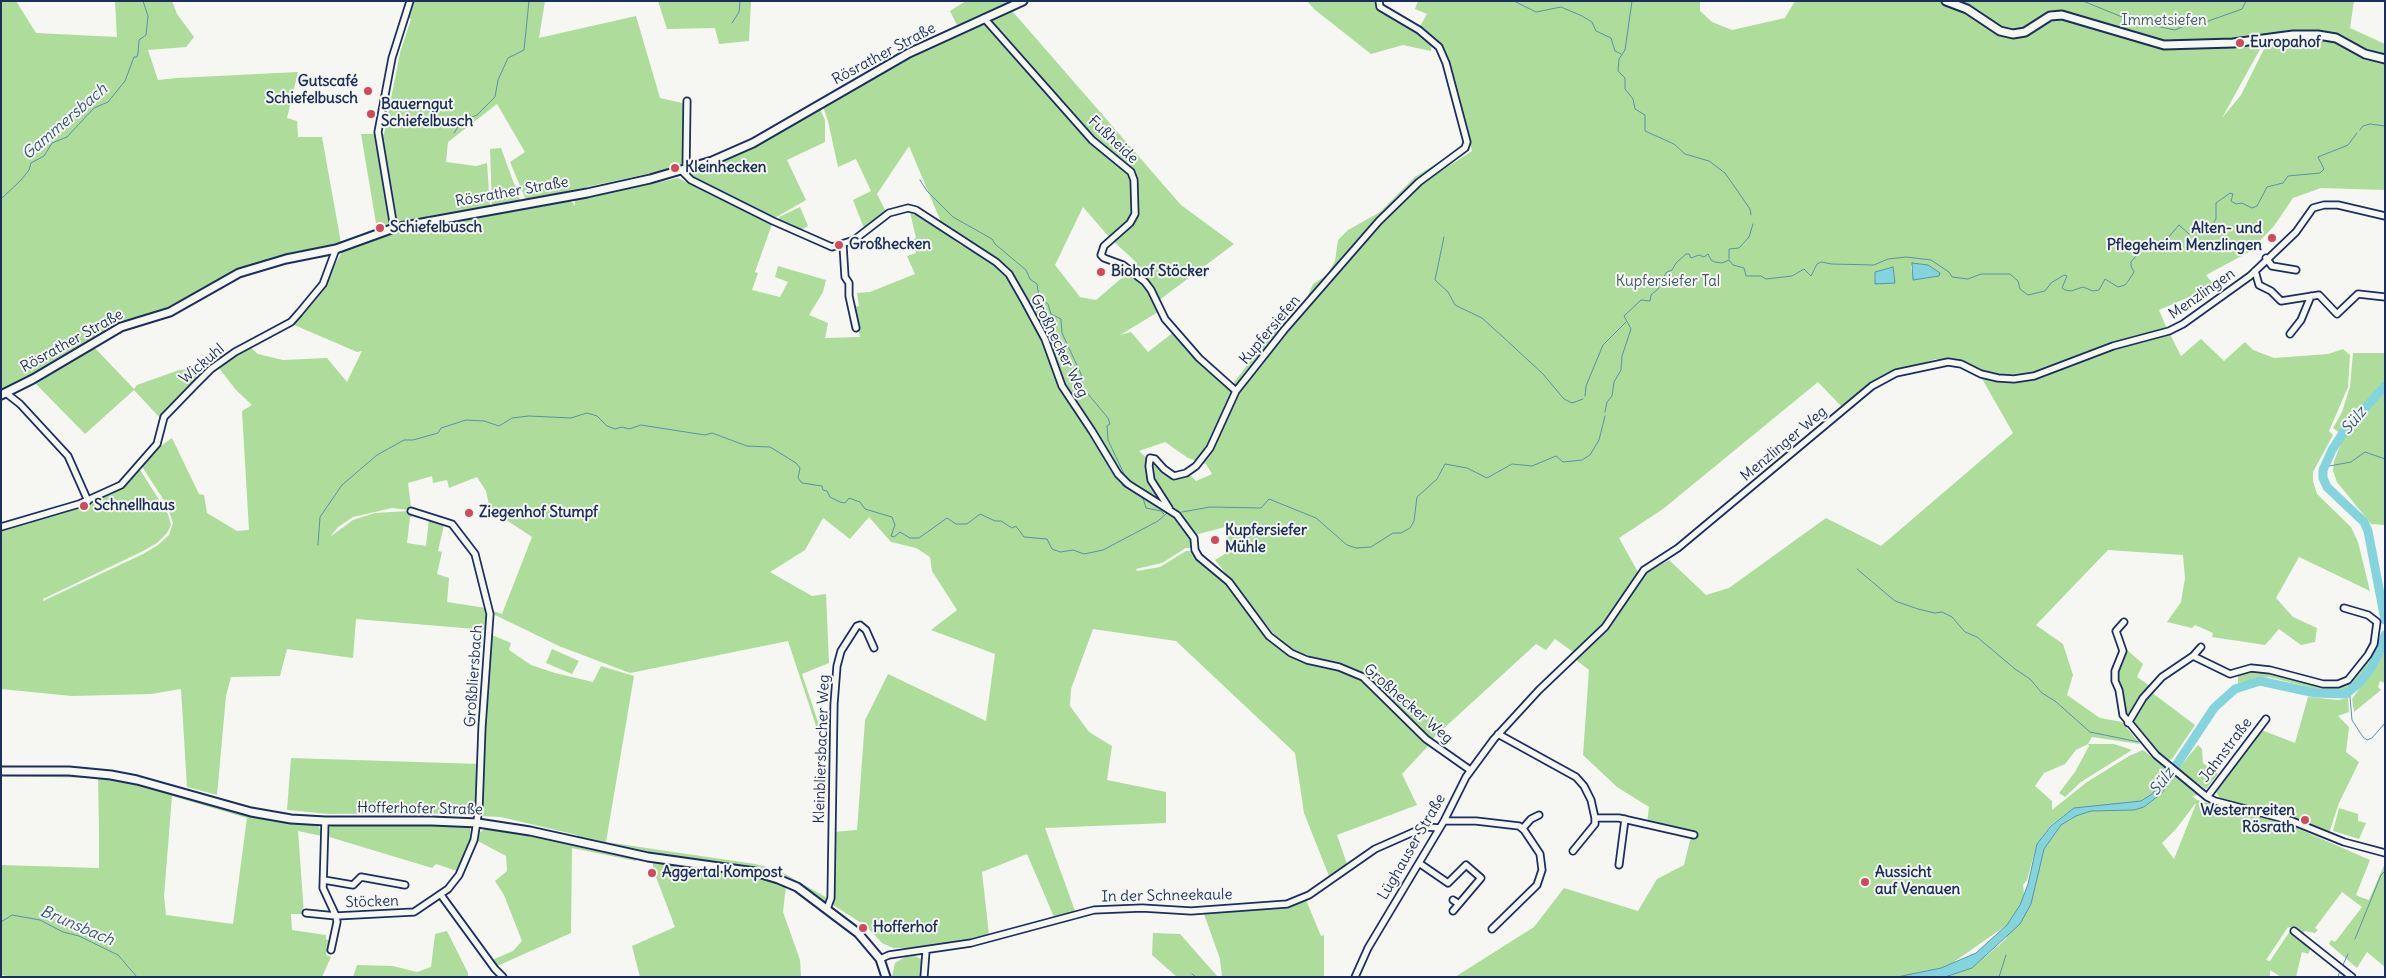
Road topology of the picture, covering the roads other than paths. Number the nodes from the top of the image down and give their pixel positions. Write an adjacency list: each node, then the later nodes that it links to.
1 (410, 1): 11 (street)
2 (1023, 1): 5 (street, Rösrather Straße)
3 (1379, 1): 22 (street, Kupfersiefen)
4 (1946, 1): 7 (street)
5 (1015, 3): 6 (street, Rösrather Straße)
6 (984, 18): 9 (street, Rösrather Straße); 22 (street, Fußheide)
7 (2385, 59)
8 (687, 101): 9 (street)
9 (684, 168): 11 (street, Rösrather Straße); 12 (street)
10 (2385, 216): 14 (street, Menzlingen)
11 (394, 228): 13 (street, Rösrather Straße)
12 (843, 245): 19 (street); 25 (street, Großhecker Weg)
13 (336, 249): 23 (street, Rösrather Straße); 24 (street, Wickuhl)
14 (2266, 258): 15 (street); 16 (street, Menzlingen)
15 (2296, 270)
16 (2255, 271): 17 (street, Menzlingen); 20 (street, Menzlingen)
17 (2311, 296): 18 (street); 21 (street)
18 (2385, 297)
19 (856, 328)
20 (2161, 333): 35 (street, Menzlinger Weg)
21 (2290, 334)
22 (1236, 391): 25 (street, Kupfersiefen)
23 (4, 394): 24 (street)
24 (88, 501): 27 (street, Wickuhl)
25 (1169, 508): 37 (street, Großhecker Weg)
26 (411, 511): 44 (street, Großbliersbach)
27 (1, 527)
28 (2344, 608): 32 (street)
29 (2124, 622): 34 (street)
30 (2201, 647): 32 (street)
31 (874, 648): 57 (street, Kleinbliersbacher Weg)
32 (2193, 656): 34 (street)
33 (2266, 719): 38 (street, Jahnstraße)
34 (2128, 724): 38 (street, Jahnstraße)
35 (1498, 734): 37 (street, Lüghauser Straße); 40 (street)
36 (1, 770): 42 (street, Hofferhofer Straße)
37 (1470, 770): 43 (street, Lüghauser Straße)
38 (2207, 797): 49 (street, Jahnstraße)
39 (1539, 815): 46 (street)
40 (1595, 818): 41 (street); 48 (street)
41 (1625, 820): 47 (street); 51 (street)
42 (325, 821): 44 (street, Hofferhofer Straße); 52 (street, Stöcken)
43 (1444, 821): 45 (street, Lüghauser Straße); 46 (street)
44 (478, 823): 54 (street, Stöcken); 57 (street, Hofferhofer Straße)
45 (1439, 828): 50 (street, Lüghauser Straße); 64 (street, In der Schneekaule)
46 (1523, 828): 61 (street)
47 (1694, 835)
48 (1573, 851)
49 (2385, 853)
50 (1419, 863): 56 (street); 69 (street, Lüghauser Straße)
51 (1618, 865)
52 (324, 880): 53 (street); 60 (street, Stöcken)
53 (405, 885)
54 (441, 895): 60 (street, Stöcken); 66 (street)
55 (1453, 900): 56 (street)
56 (1459, 904): 58 (street)
57 (827, 909): 65 (street, Hofferhofer Straße)
58 (1453, 911)
59 (306, 913): 60 (street, Stöcken)
60 (336, 916): 63 (street, Stöcken)
61 (1492, 930)
62 (2294, 931): 70 (street)
63 (331, 950)
64 (926, 952): 65 (street, In der Schneekaule); 68 (street)
65 (880, 959): 67 (street, Hofferhofer Straße)
66 (503, 977)
67 (886, 977)
68 (924, 977)
69 (1354, 977)
70 (2352, 977)

